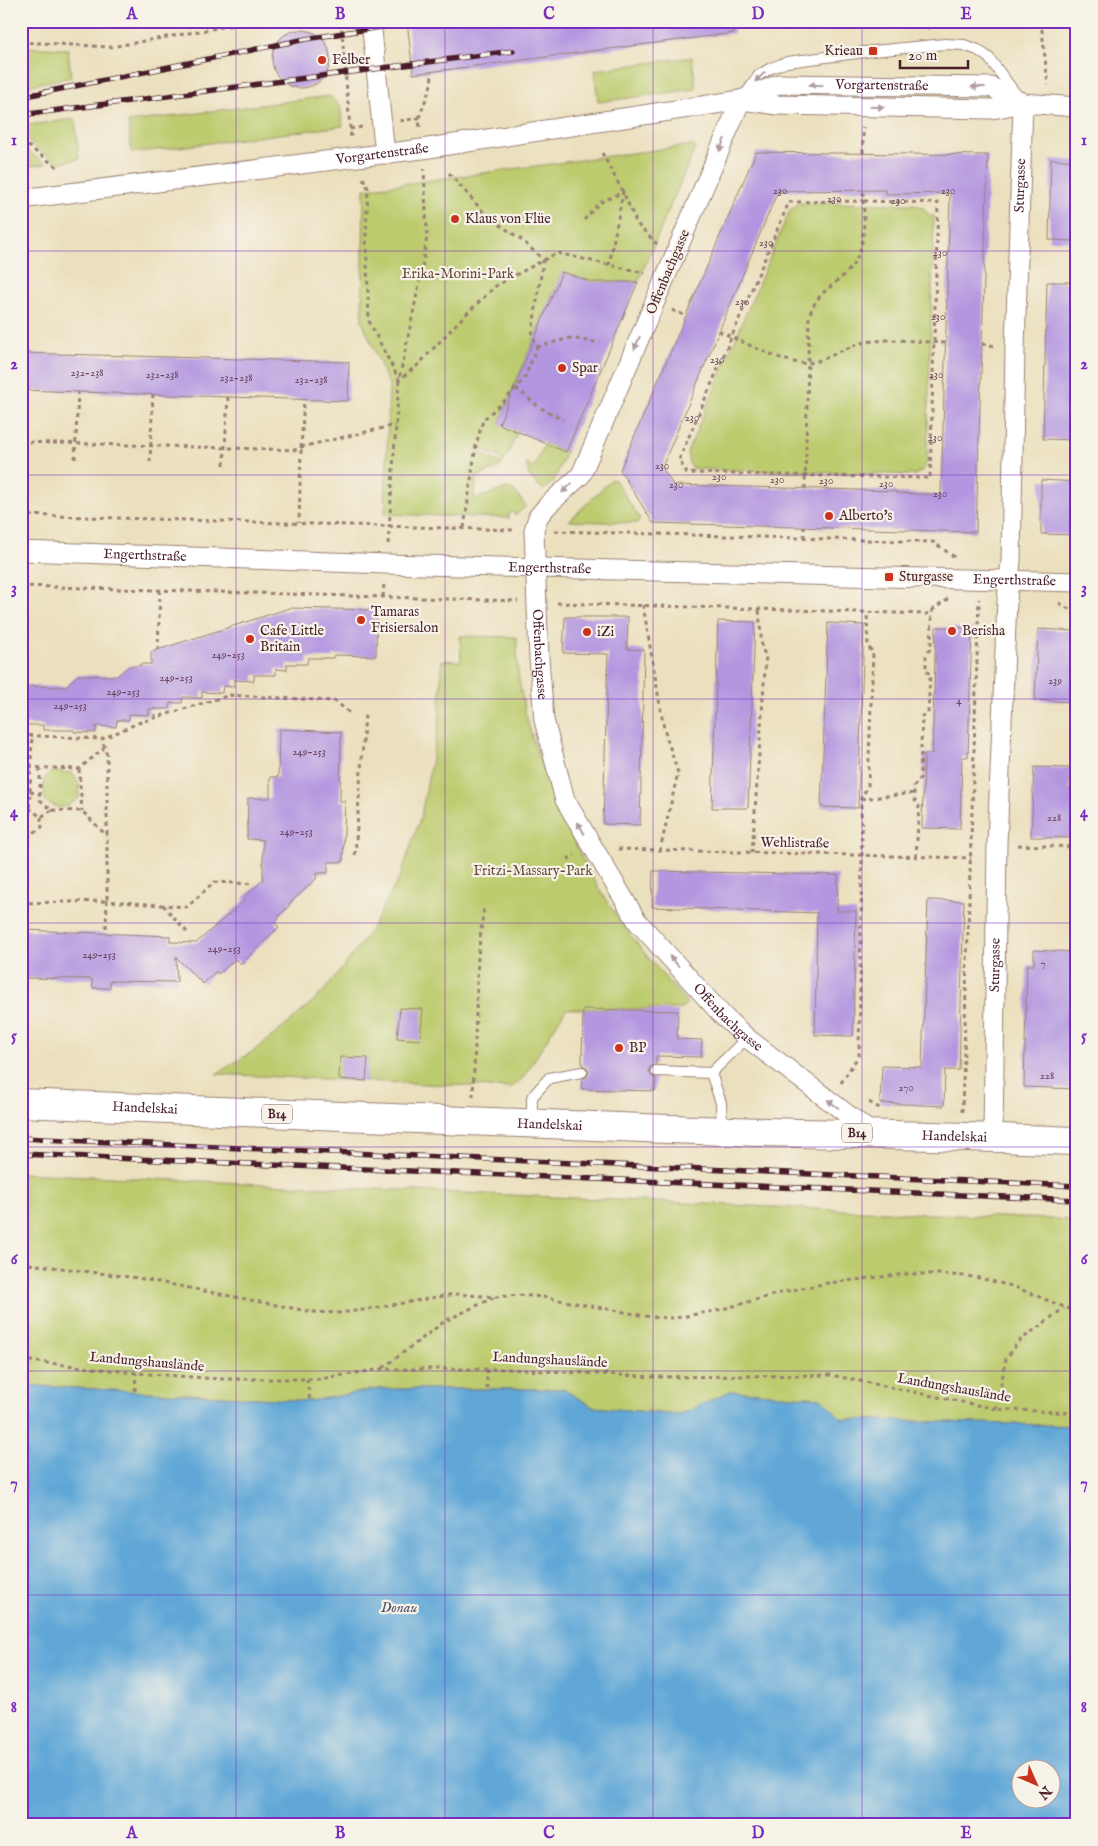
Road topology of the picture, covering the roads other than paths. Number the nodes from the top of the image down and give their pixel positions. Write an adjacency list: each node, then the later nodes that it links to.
1 (371, 21): 5 (street)
2 (741, 100): 3 (street, Vorgartenstraße, one-way to 3); 3 (street, Vorgartenstraße, one-way to 2); 3 (lane, one-way to 2); 5 (street, Vorgartenstraße); 8 (street, Offenbachgasse, one-way to 8)
3 (1023, 103): 4 (street, Vorgartenstraße); 9 (street, Sturgasse)
4 (1077, 107)
5 (385, 154): 6 (street, Vorgartenstraße)
6 (21, 199)
7 (21, 551): 8 (street, Engerthstraße)
8 (537, 568): 9 (street, Engerthstraße); 11 (street, Offenbachgasse, one-way to 8)
9 (1010, 580): 10 (street, Engerthstraße); 19 (street, Sturgasse)
10 (1077, 582)
11 (747, 1038): 14 (lane); 16 (street, Offenbachgasse, one-way to 11)
12 (656, 1071): 14 (lane)
13 (582, 1072): 17 (lane)
14 (711, 1073): 18 (lane)
15 (21, 1103): 17 (main road, Handelskai / B14)
16 (878, 1122): 18 (main road, Handelskai / B14); 19 (main road, Handelskai / B14)
17 (532, 1125): 18 (main road, Handelskai / B14)
18 (722, 1131)
19 (993, 1137): 20 (main road, Handelskai / B14)
20 (1077, 1141)

